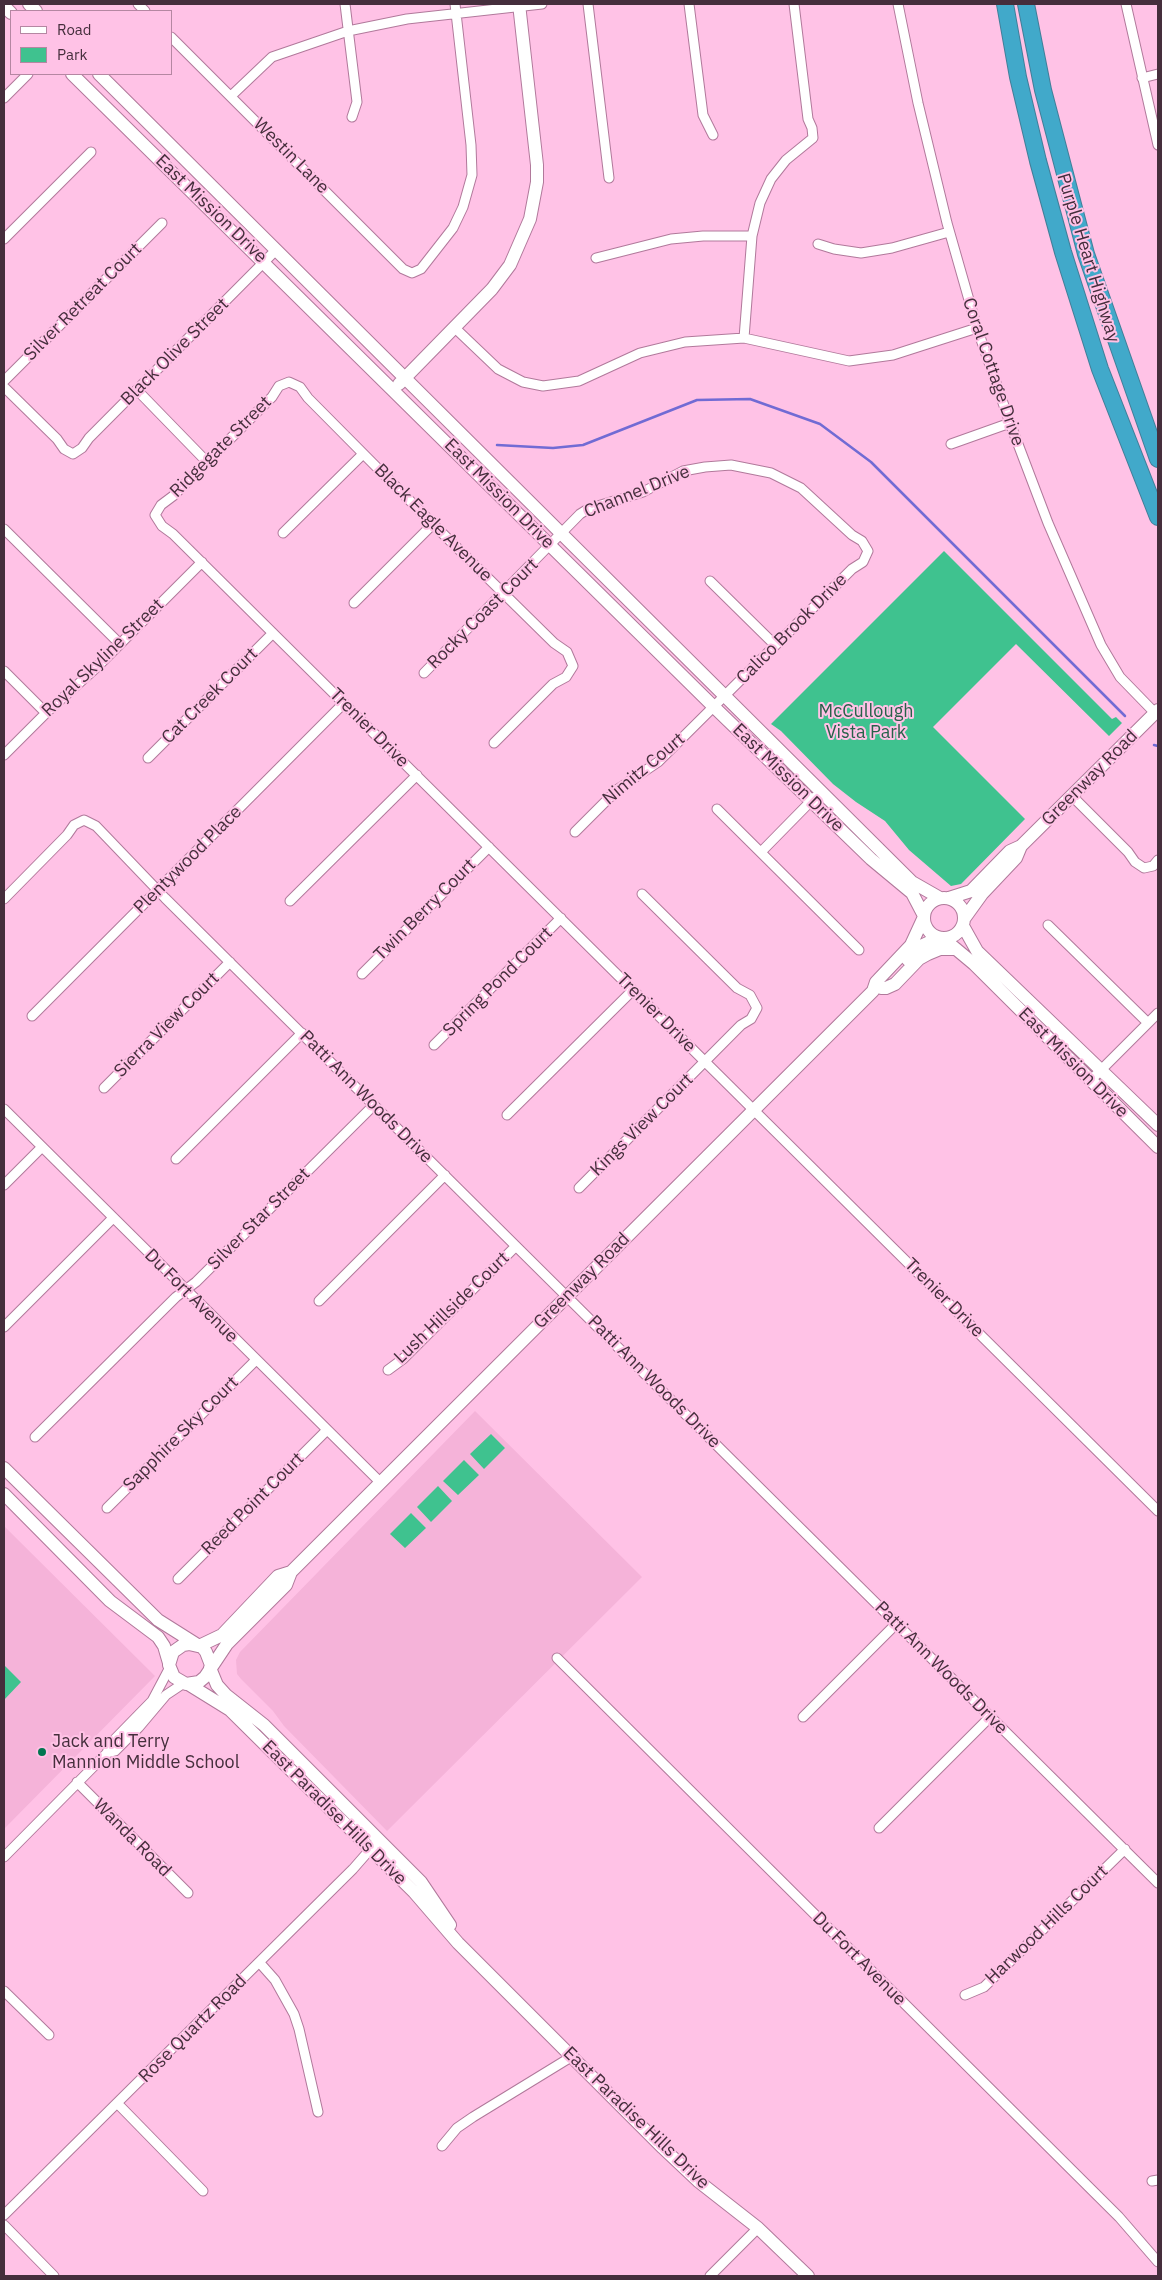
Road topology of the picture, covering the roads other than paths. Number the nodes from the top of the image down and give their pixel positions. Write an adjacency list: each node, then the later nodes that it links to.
1 (346, 4): 13 (street)
2 (454, 4): 12 (street)
3 (542, 4): 11 (street)
4 (588, 4): 26 (street)
5 (689, 4): 23 (street)
6 (794, 4): 29 (street)
7 (898, 4): 28 (street, Coral Cottage Drive)
8 (1005, 4): 50 (highway, Purple Heart Highway)
9 (1026, 4): 47 (highway, Purple Heart Highway)
10 (1126, 4): 19 (street)
11 (519, 5): 12 (street); 35 (street)
12 (456, 14): 13 (street); 20 (street, Westin Lane)
13 (348, 31): 20 (street); 22 (street)
14 (172, 38): 20 (street, Westin Lane)
15 (1158, 74): 19 (street)
16 (27, 75): 21 (street)
17 (73, 75): 34 (street, East Mission Drive)
18 (100, 75): 32 (street, East Mission Drive)
19 (1142, 78): 24 (street)
20 (231, 96)
21 (4, 98)
22 (352, 117)
23 (713, 135)
24 (1158, 145)
25 (91, 152): 30 (street)
26 (609, 178)
27 (162, 223): 39 (street, Silver Retreat Court)
28 (949, 232): 31 (street); 36 (street, Coral Cottage Drive)
29 (752, 236): 33 (street); 37 (street)
30 (4, 239)
31 (818, 244)
32 (276, 250): 34 (street, Black Olive Street); 38 (street, East Mission Drive)
33 (596, 258)
34 (265, 262): 42 (street, East Mission Drive); 43 (street, Black Olive Street)
35 (455, 328): 37 (street); 38 (street)
36 (977, 328): 37 (street); 44 (street, Coral Cottage Drive)
37 (744, 338)
38 (405, 378): 42 (street); 53 (street, East Mission Drive)
39 (4, 381)
40 (289, 382): 46 (street, Black Eagle Avenue); 48 (street, Ridgegate Street)
41 (4, 387): 43 (street, Black Olive Street)
42 (394, 389): 55 (street, East Mission Drive)
43 (137, 390): 48 (street)
44 (1010, 423): 45 (street); 70 (street, Coral Cottage Drive)
45 (951, 444)
46 (363, 454): 51 (street, Black Eagle Avenue); 54 (street)
47 (1158, 459)
48 (207, 462): 49 (street, Ridgegate Street)
49 (155, 515): 57 (street, Trenier Drive)
50 (1158, 516)
51 (433, 524): 59 (street, Black Eagle Avenue); 60 (street)
52 (4, 529): 62 (street)
53 (562, 532): 55 (street, Rocky Coast Court); 56 (street, Channel Drive); 66 (street, East Mission Drive)
54 (283, 533)
55 (551, 546): 59 (street, Rocky Coast Court); 68 (street, East Mission Drive)
56 (868, 551): 63 (street, Calico Brook Drive)
57 (202, 562): 61 (street, Trenier Drive); 62 (street, Royal Skyline Street)
58 (710, 581): 63 (street)
59 (504, 594): 65 (street, Rocky Coast Court); 71 (street, Black Eagle Avenue)
60 (354, 603)
61 (273, 633): 67 (street, Trenier Drive); 73 (street, Cat Creek Court)
62 (120, 644): 69 (street, Royal Skyline Street)
63 (776, 645): 66 (street, Calico Brook Drive)
64 (4, 671): 69 (street)
65 (424, 673)
66 (725, 695): 68 (street, Calico Brook Drive); 75 (street, East Mission Drive)
67 (344, 704): 74 (street, Trenier Drive); 83 (street, Plentywood Place)
68 (714, 707): 75 (street, East Mission Drive); 78 (street, Nimitz Court)
69 (46, 712): 72 (street, Royal Skyline Street)
70 (1157, 712): 76 (street, Greenway Road)
71 (494, 743)
72 (4, 755)
73 (148, 758)
74 (417, 775): 80 (street, Trenier Drive); 87 (street)
75 (816, 796): 81 (street); 85 (street, East Mission Drive); 88 (street, East Mission Drive)
76 (1072, 796): 79 (street, Greenway Road); 82 (street)
77 (718, 809): 81 (street)
78 (575, 832)
79 (1021, 846): 85 (street, Greenway Road); 90 (street, Greenway Road)
80 (489, 847): 89 (street, Trenier Drive); 96 (street, Twin Berry Court)
81 (761, 852): 94 (street)
82 (1158, 860)
83 (158, 890): 86 (street, Patti Ann Woods Drive); 95 (street, Patti Ann Woods Drive); 100 (street, Plentywood Place)
84 (642, 894): 104 (street, Kings View Court)
85 (944, 898): 88 (street); 90 (street)
86 (4, 899)
87 (290, 901)
88 (923, 917): 92 (street); 98 (street, Greenway Road)
89 (561, 918): 97 (street, Trenier Drive); 103 (street, Spring Pond Court)
90 (964, 922): 92 (street); 105 (street, East Mission Drive)
91 (1048, 925): 101 (street)
92 (941, 939): 93 (street, East Mission Drive); 98 (street, Greenway Road)
93 (956, 949): 98 (street); 106 (street, East Mission Drive)
94 (859, 950)
95 (230, 962): 102 (street, Patti Ann Woods Drive); 107 (street, Sierra View Court)
96 (362, 974)
97 (634, 990): 104 (street, Trenier Drive); 111 (street)
98 (877, 990): 110 (street, Greenway Road)
99 (1158, 1013): 101 (street)
100 (32, 1016)
101 (1148, 1023): 105 (street)
102 (302, 1033): 108 (street, Patti Ann Woods Drive); 115 (street)
103 (434, 1045)
104 (705, 1062): 110 (street, Trenier Drive); 118 (street, Kings View Court)
105 (1102, 1069): 106 (street); 112 (street, East Mission Drive)
106 (1091, 1080): 114 (street, East Mission Drive)
107 (104, 1088)
108 (374, 1105): 116 (street, Patti Ann Woods Drive); 121 (street, Silver Star Street)
109 (4, 1109): 113 (street, Du Fort Avenue)
110 (754, 1109): 122 (street, Greenway Road); 132 (street, Trenier Drive)
111 (507, 1115)
112 (1158, 1125)
113 (42, 1147): 117 (street); 119 (street, Du Fort Avenue)
114 (1158, 1147)
115 (176, 1159)
116 (445, 1175): 120 (street, Patti Ann Woods Drive); 123 (street)
117 (4, 1185)
118 (579, 1188)
119 (113, 1218): 121 (street, Du Fort Avenue); 124 (street)
120 (516, 1246): 122 (street, Patti Ann Woods Drive); 126 (street, Lush Hillside Court)
121 (185, 1290): 125 (street, Du Fort Avenue); 128 (street, Silver Star Street)
122 (567, 1296): 130 (street, Greenway Road); 136 (street, Patti Ann Woods Drive)
123 (319, 1301)
124 (4, 1327)
125 (256, 1360): 127 (street, Du Fort Avenue); 133 (street, Sapphire Sky Court)
126 (388, 1370)
127 (327, 1430): 130 (street, Du Fort Avenue); 135 (street, Reed Point Court)
128 (35, 1437)
129 (4, 1468): 137 (street)
130 (380, 1482): 134 (street, Greenway Road)
131 (4, 1494): 139 (street)
132 (1157, 1507)
133 (107, 1508)
134 (291, 1572): 137 (street, Greenway Road); 140 (street, Greenway Road)
135 (178, 1578)
136 (897, 1623): 142 (street); 143 (street, Patti Ann Woods Drive)
137 (197, 1645): 139 (street); 140 (street)
138 (557, 1658): 166 (street, Du Fort Avenue)
139 (170, 1666): 141 (street); 144 (street)
140 (211, 1666): 141 (street); 147 (street, East Paradise Hills Drive)
141 (186, 1684): 144 (street); 148 (street, East Paradise Hills Drive)
142 (803, 1717)
143 (990, 1717): 146 (street); 149 (street, Patti Ann Woods Drive)
144 (107, 1753): 145 (street)
145 (77, 1782): 150 (street); 152 (street, Wanda Road)
146 (879, 1828)
147 (379, 1839): 148 (street, Rose Quartz Road); 153 (street, East Paradise Hills Drive)
148 (370, 1849): 153 (street, East Paradise Hills Drive); 154 (street, Rose Quartz Road)
149 (1124, 1849): 151 (street, Patti Ann Woods Drive); 156 (street, Harwood Hills Court)
150 (4, 1857)
151 (1158, 1883)
152 (188, 1893)
153 (469, 1955): 158 (street, East Paradise Hills Drive)
154 (259, 1962): 159 (street, Rose Quartz Road); 160 (street)
155 (4, 1991): 157 (street)
156 (965, 1995)
157 (49, 2035)
158 (571, 2057): 161 (street); 165 (street, East Paradise Hills Drive)
159 (117, 2104): 162 (street); 163 (street, Rose Quartz Road)
160 (318, 2112)
161 (442, 2146)
162 (203, 2191)
163 (4, 2216)
164 (4, 2226): 167 (street)
165 (758, 2228): 168 (street); 169 (street, East Paradise Hills Drive)
166 (1158, 2262)
167 (54, 2276)
168 (710, 2276)
169 (808, 2276)

